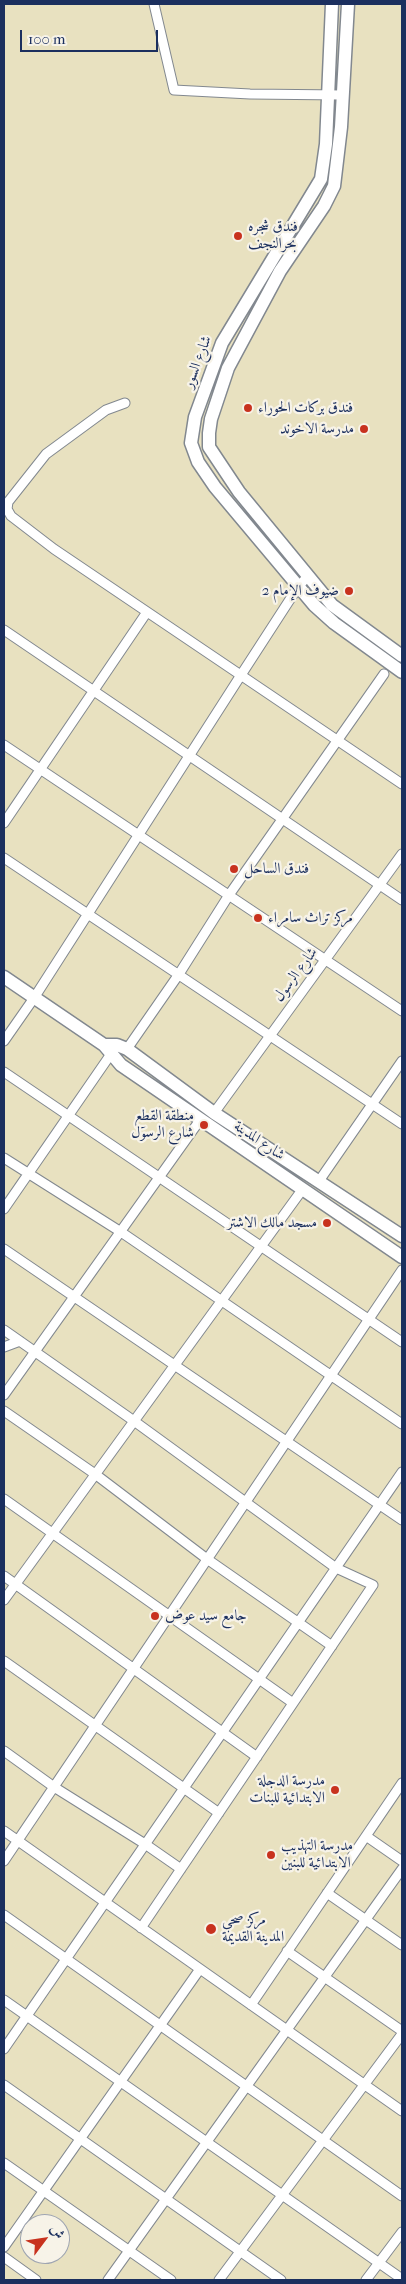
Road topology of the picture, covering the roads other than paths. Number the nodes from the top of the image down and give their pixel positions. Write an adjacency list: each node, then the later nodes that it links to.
1 (154, 4): 4 (street)
2 (332, 4): 4 (main road, شارع السور)
3 (348, 4): 5 (main road, شارع السور)
4 (327, 94): 5 (street); 8 (main road, شارع السور)
5 (342, 95): 7 (main road, شارع السور)
6 (125, 404): 9 (street)
7 (308, 576): 8 (street); 11 (main road, شارع السور)
8 (298, 587): 12 (main road, شارع السور); 14 (street)
9 (147, 612): 14 (street); 15 (street)
10 (4, 630): 15 (street)
11 (402, 656)
12 (402, 672)
13 (384, 674): 16 (street)
14 (241, 675): 16 (street); 18 (street)
15 (94, 691): 18 (street); 19 (street)
16 (338, 741): 20 (street); 21 (street)
17 (4, 745): 19 (street)
18 (189, 756): 21 (street); 23 (street)
19 (41, 768): 22 (street); 23 (street)
20 (402, 784)
21 (282, 818): 26 (street); 27 (street)
22 (4, 823)
23 (139, 834): 27 (street); 29 (street)
24 (402, 854): 26 (street, شارع الرسول)
25 (4, 858): 29 (street)
26 (379, 884): 28 (street); 30 (street, شارع الرسول)
27 (229, 894): 30 (street); 31 (street)
28 (402, 900)
29 (88, 915): 31 (street); 33 (street)
30 (325, 959): 34 (street); 35 (street, شارع الرسول)
31 (178, 974): 35 (street); 37 (street)
32 (4, 978): 33 (main road, شارع المدينة)
33 (34, 998): 36 (street); 37 (main road, شارع المدينة)
34 (402, 1011)
35 (270, 1035): 40 (street); 41 (street, شارع الرسول)
36 (4, 1041)
37 (114, 1048): 41 (main road, شارع المدينة); 42 (street); 43 (main road, شارع المدينة)
38 (402, 1061): 40 (street)
39 (4, 1072): 42 (street)
40 (371, 1104): 44 (street); 48 (street)
41 (214, 1113): 48 (main road, شارع المدينة)
42 (68, 1116): 46 (street); 47 (street)
43 (200, 1120): 47 (street); 49 (main road, شارع المدينة)
44 (402, 1124)
45 (4, 1158): 46 (street)
46 (27, 1173): 50 (street); 51 (street)
47 (160, 1178): 51 (street); 53 (street)
48 (319, 1181): 52 (main road, شارع المدينة)
49 (302, 1190): 53 (street); 55 (main road, شارع المدينة)
50 (4, 1209)
51 (121, 1232): 57 (street); 58 (street)
52 (402, 1236)
53 (260, 1246): 58 (street); 59 (street)
54 (4, 1249): 57 (street)
55 (402, 1258)
56 (402, 1270): 59 (street)
57 (74, 1297): 64 (street); 65 (street)
58 (221, 1300): 65 (street); 66 (street)
59 (369, 1320): 62 (street); 66 (street)
60 (4, 1330): 61 (street)
61 (20, 1341): 63 (street); 64 (street)
62 (402, 1342)
63 (4, 1347)
64 (35, 1352): 67 (street); 69 (street)
65 (174, 1365): 69 (street); 71 (street)
66 (331, 1376): 70 (street); 71 (street)
67 (4, 1395)
68 (4, 1411): 73 (street)
69 (134, 1421): 73 (street); 75 (street)
70 (402, 1424)
71 (287, 1442): 75 (street); 76 (street)
72 (402, 1472): 76 (street)
73 (96, 1474): 78 (street); 79 (street)
74 (4, 1499): 78 (street)
75 (246, 1502): 79 (street); 80 (street)
76 (380, 1505): 77 (street); 80 (street)
77 (402, 1520)
78 (52, 1533): 82 (street); 84 (street)
79 (207, 1560): 84 (street); 85 (street)
80 (336, 1568): 85 (street); 86 (street)
81 (4, 1576): 82 (street)
82 (15, 1584): 83 (street); 88 (street)
83 (4, 1600)
84 (169, 1616): 88 (street); 89 (street)
85 (299, 1622): 86 (street); 89 (street)
86 (332, 1646): 90 (street)
87 (4, 1661): 91 (street)
88 (134, 1669): 91 (street); 92 (street)
89 (259, 1679): 90 (street); 92 (street)
90 (293, 1703): 94 (street)
91 (95, 1725): 96 (street); 97 (street)
92 (222, 1732): 94 (street); 97 (street)
93 (4, 1751): 96 (street)
94 (257, 1757): 98 (street)
95 (402, 1783): 100 (street)
96 (54, 1787): 101 (street); 102 (street)
97 (184, 1788): 98 (street); 102 (street)
98 (219, 1813): 105 (street)
99 (4, 1831): 101 (street)
100 (366, 1836): 104 (street); 107 (street)
101 (18, 1841): 103 (street); 108 (street)
102 (146, 1844): 105 (street); 108 (street)
103 (4, 1861)
104 (402, 1861)
105 (181, 1869): 111 (street)
106 (402, 1869): 110 (street)
107 (327, 1892): 110 (street); 113 (street)
108 (105, 1902): 111 (street); 114 (street)
109 (4, 1915): 114 (street)
110 (366, 1920): 112 (street); 116 (street)
111 (141, 1928): 115 (street)
112 (402, 1945)
113 (287, 1951): 116 (street); 118 (street)
114 (66, 1959): 119 (street); 120 (street)
115 (200, 1969): 118 (street); 120 (street)
116 (325, 1977): 121 (street); 122 (street)
117 (4, 2000): 119 (street)
118 (251, 2005): 121 (street)
119 (26, 2016): 123 (street); 124 (street)
120 (160, 2025): 124 (street); 127 (street)
121 (287, 2030): 125 (street); 127 (street)
122 (402, 2033): 125 (street)
123 (4, 2049)
124 (120, 2082): 129 (street); 131 (street)
125 (364, 2084): 128 (street); 130 (street)
126 (4, 2085): 129 (street)
127 (247, 2086): 130 (street); 131 (street)
128 (402, 2111)
129 (80, 2139): 133 (street); 136 (street)
130 (323, 2140): 134 (street); 135 (street)
131 (207, 2142): 134 (street); 136 (street)
132 (4, 2163): 133 (street)
133 (43, 2191): 138 (street); 139 (street)
134 (282, 2195): 140 (street); 142 (street)
135 (402, 2196)
136 (166, 2199): 139 (street); 140 (street)
137 (402, 2232): 142 (street)
138 (4, 2247)
139 (129, 2251): 145 (street); 146 (street)
140 (240, 2252): 147 (street); 148 (street)
141 (4, 2257): 144 (street)
142 (379, 2263): 143 (street); 149 (street)
143 (402, 2279)
144 (36, 2280)
145 (108, 2280)
146 (171, 2280)
147 (219, 2280)
148 (281, 2280)
149 (366, 2280)

